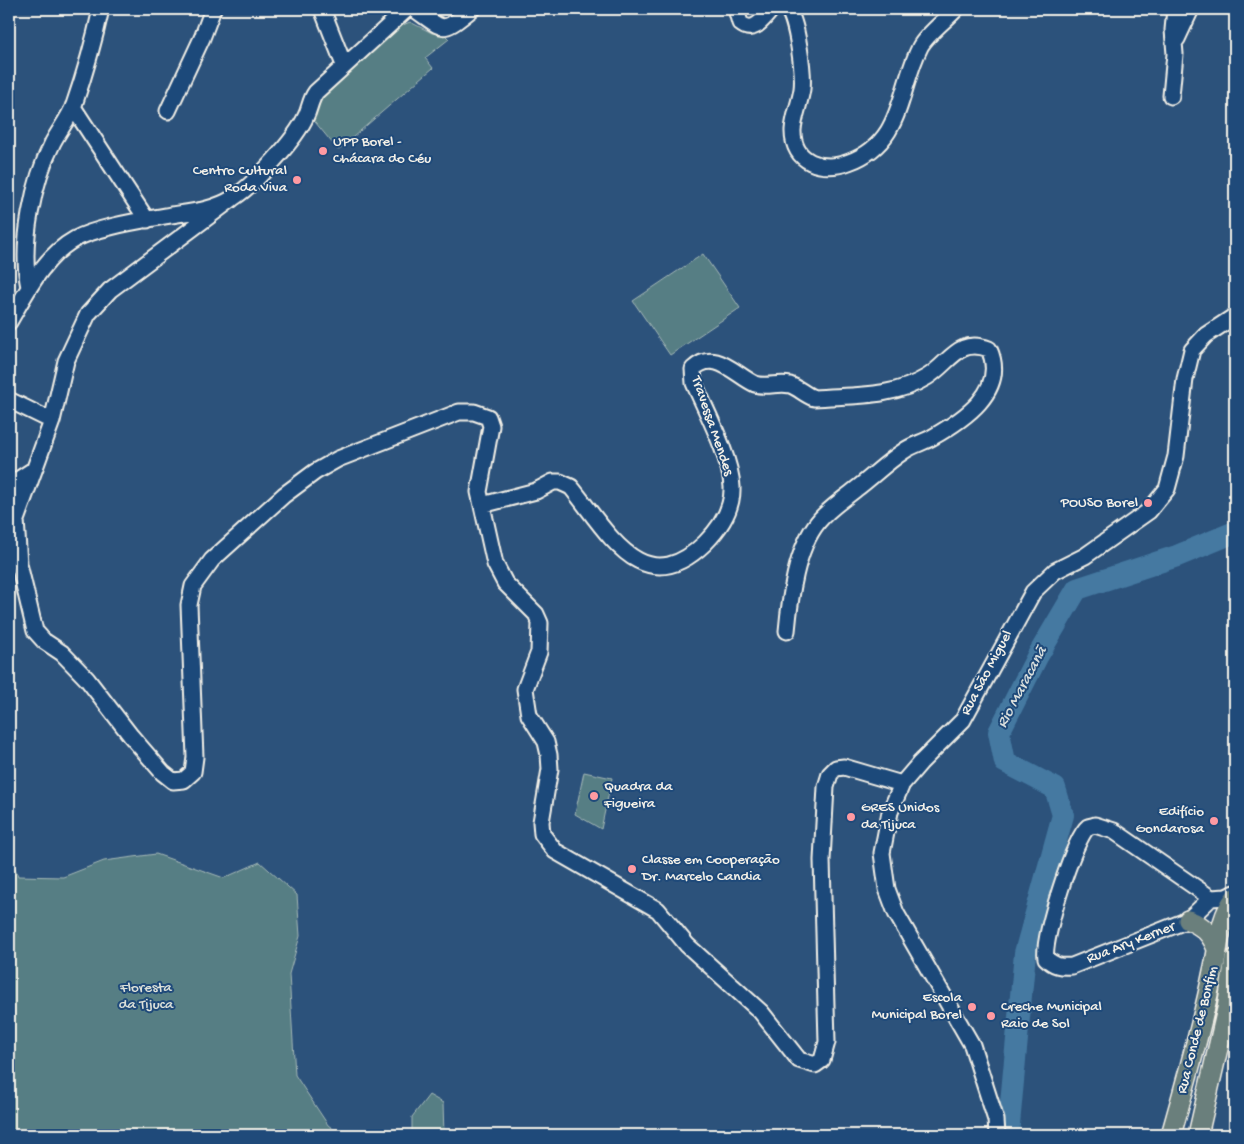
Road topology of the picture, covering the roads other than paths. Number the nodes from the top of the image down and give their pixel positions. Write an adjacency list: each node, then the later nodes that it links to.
1 (101, 9): 16 (street)
2 (213, 9): 17 (street)
3 (322, 9): 14 (street)
4 (407, 9): 14 (street)
5 (414, 9): 6 (street)
6 (472, 9)
7 (736, 9): 8 (street)
8 (772, 9)
9 (787, 9): 10 (street)
10 (956, 9)
11 (1175, 9): 13 (street)
12 (1192, 9): 13 (street)
13 (1175, 54): 15 (street)
14 (344, 65): 18 (street)
15 (1171, 96)
16 (73, 107): 19 (street); 20 (street)
17 (168, 111)
18 (232, 199): 19 (street); 24 (street)
19 (147, 220): 20 (street)
20 (30, 287): 22 (street)
21 (1235, 316): 29 (street, Rua São Miguel)
22 (9, 322)
23 (9, 400): 24 (street)
24 (52, 420): 25 (street)
25 (34, 469): 26 (street); 27 (street)
26 (9, 497)
27 (482, 505): 28 (street, Travessa Mendes); 29 (street)
28 (788, 631)
29 (902, 784): 36 (street, Rua São Miguel)
30 (1235, 893): 31 (street)
31 (1211, 898): 33 (street, Rua Ary Kerner); 33 (street, Rua Ary Kerner)
32 (1235, 898): 34 (main road, Rua Conde de Bonfim)
33 (1188, 920): 34 (main road)
34 (1217, 949): 37 (main road, Rua Conde de Bonfim)
35 (1235, 959): 38 (main road, Rua Conde de Bonfim)
36 (996, 1135)
37 (1172, 1135)
38 (1198, 1135)

